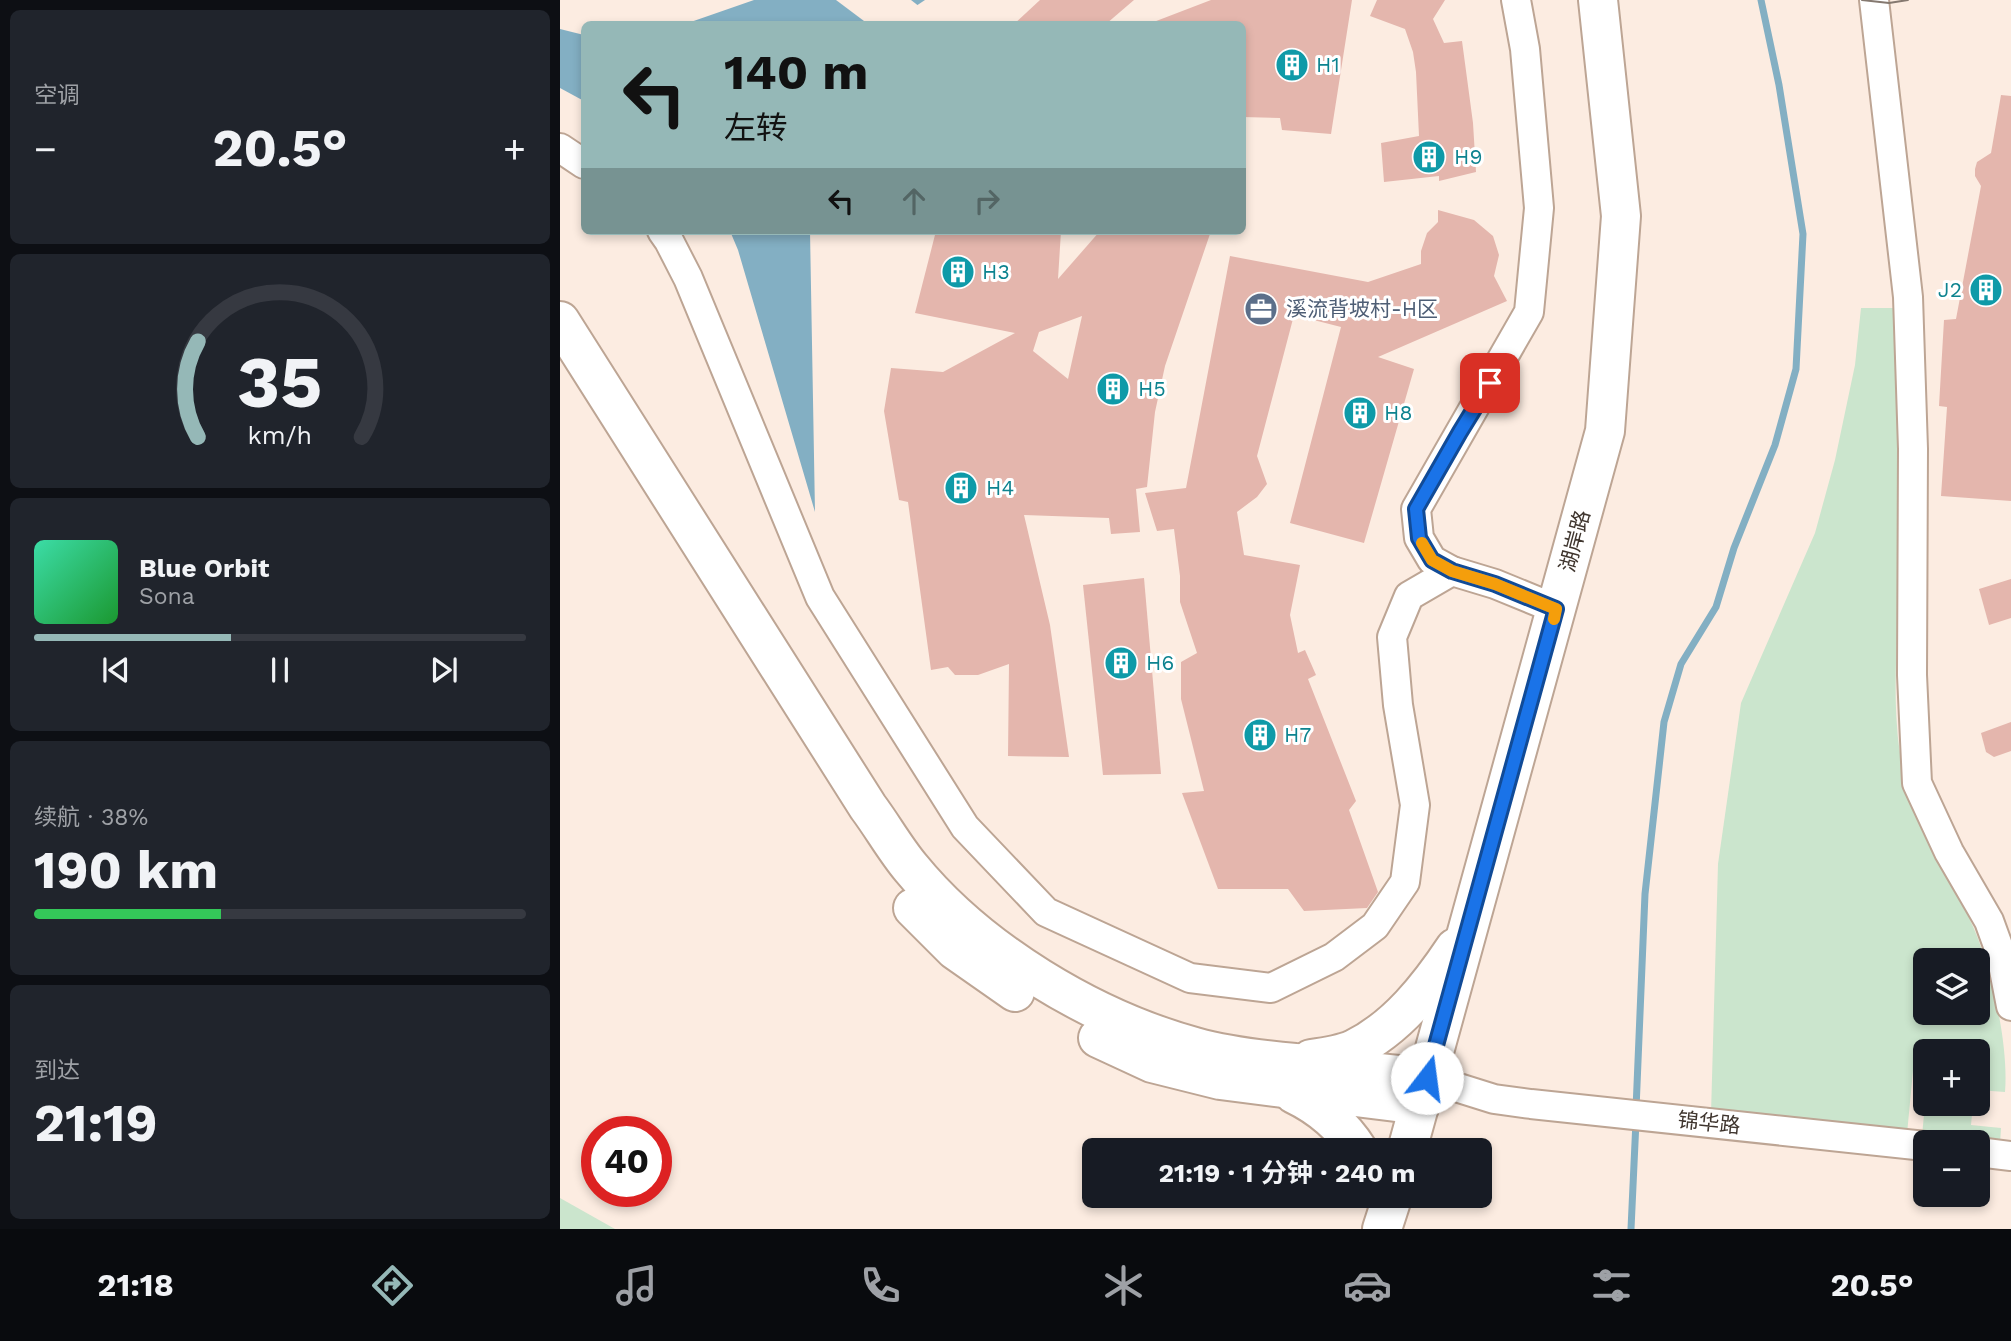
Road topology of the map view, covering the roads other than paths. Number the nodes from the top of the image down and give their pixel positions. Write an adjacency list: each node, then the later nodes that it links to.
1 (1516, 0): 9 (street)
2 (1598, 0): 10 (street, 湖岸路)
3 (1874, 0): 12 (street)
4 (560, 148): 5 (street)
5 (581, 162)
6 (665, 235): 9 (street)
7 (560, 321): 13 (street)
8 (560, 368): 13 (street)
9 (1452, 571): 10 (street)
10 (1556, 609): 11 (street, 湖岸路)
11 (1468, 929): 13 (street); 14 (street, 湖岸路)
12 (2011, 1006)
13 (1285, 1076): 14 (street); 15 (street)
14 (1423, 1092): 16 (street, 湖岸路); 17 (street, 锦华路)
15 (1349, 1138)
16 (1410, 1138)
17 (1913, 1145)
18 (1990, 1152): 19 (street)
19 (2010, 1153)
20 (1371, 1208): 22 (street)
21 (1389, 1208): 23 (street)
22 (1372, 1229)
23 (1382, 1229)

